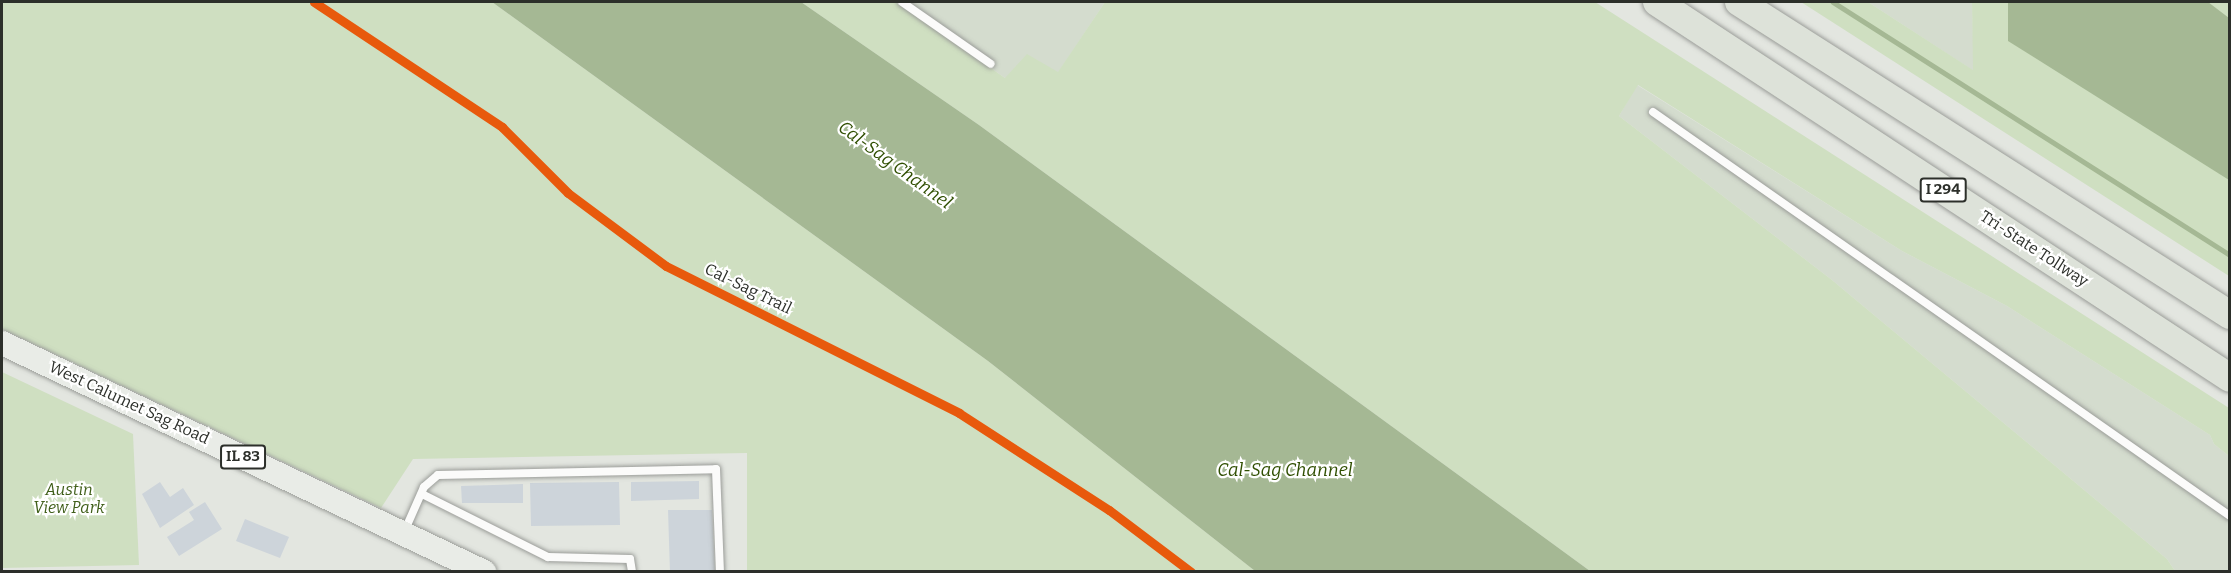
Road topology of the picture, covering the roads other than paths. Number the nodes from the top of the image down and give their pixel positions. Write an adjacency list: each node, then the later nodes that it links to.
1 (902, 2): 4 (lane)
2 (1657, 2): 8 (highway, Tri-State Tollway / I 294)
3 (1738, 2): 6 (highway)
4 (991, 63)
5 (1653, 112): 10 (lane)
6 (2229, 315)
7 (2, 343): 11 (main road, West Calumet Sag Road / IL 83)
8 (2229, 378)
9 (422, 494): 11 (lane); 13 (lane); 14 (lane)
10 (2229, 516)
11 (403, 533): 12 (main road, West Calumet Sag Road / IL 83)
12 (484, 572)
13 (632, 572)
14 (720, 572)

